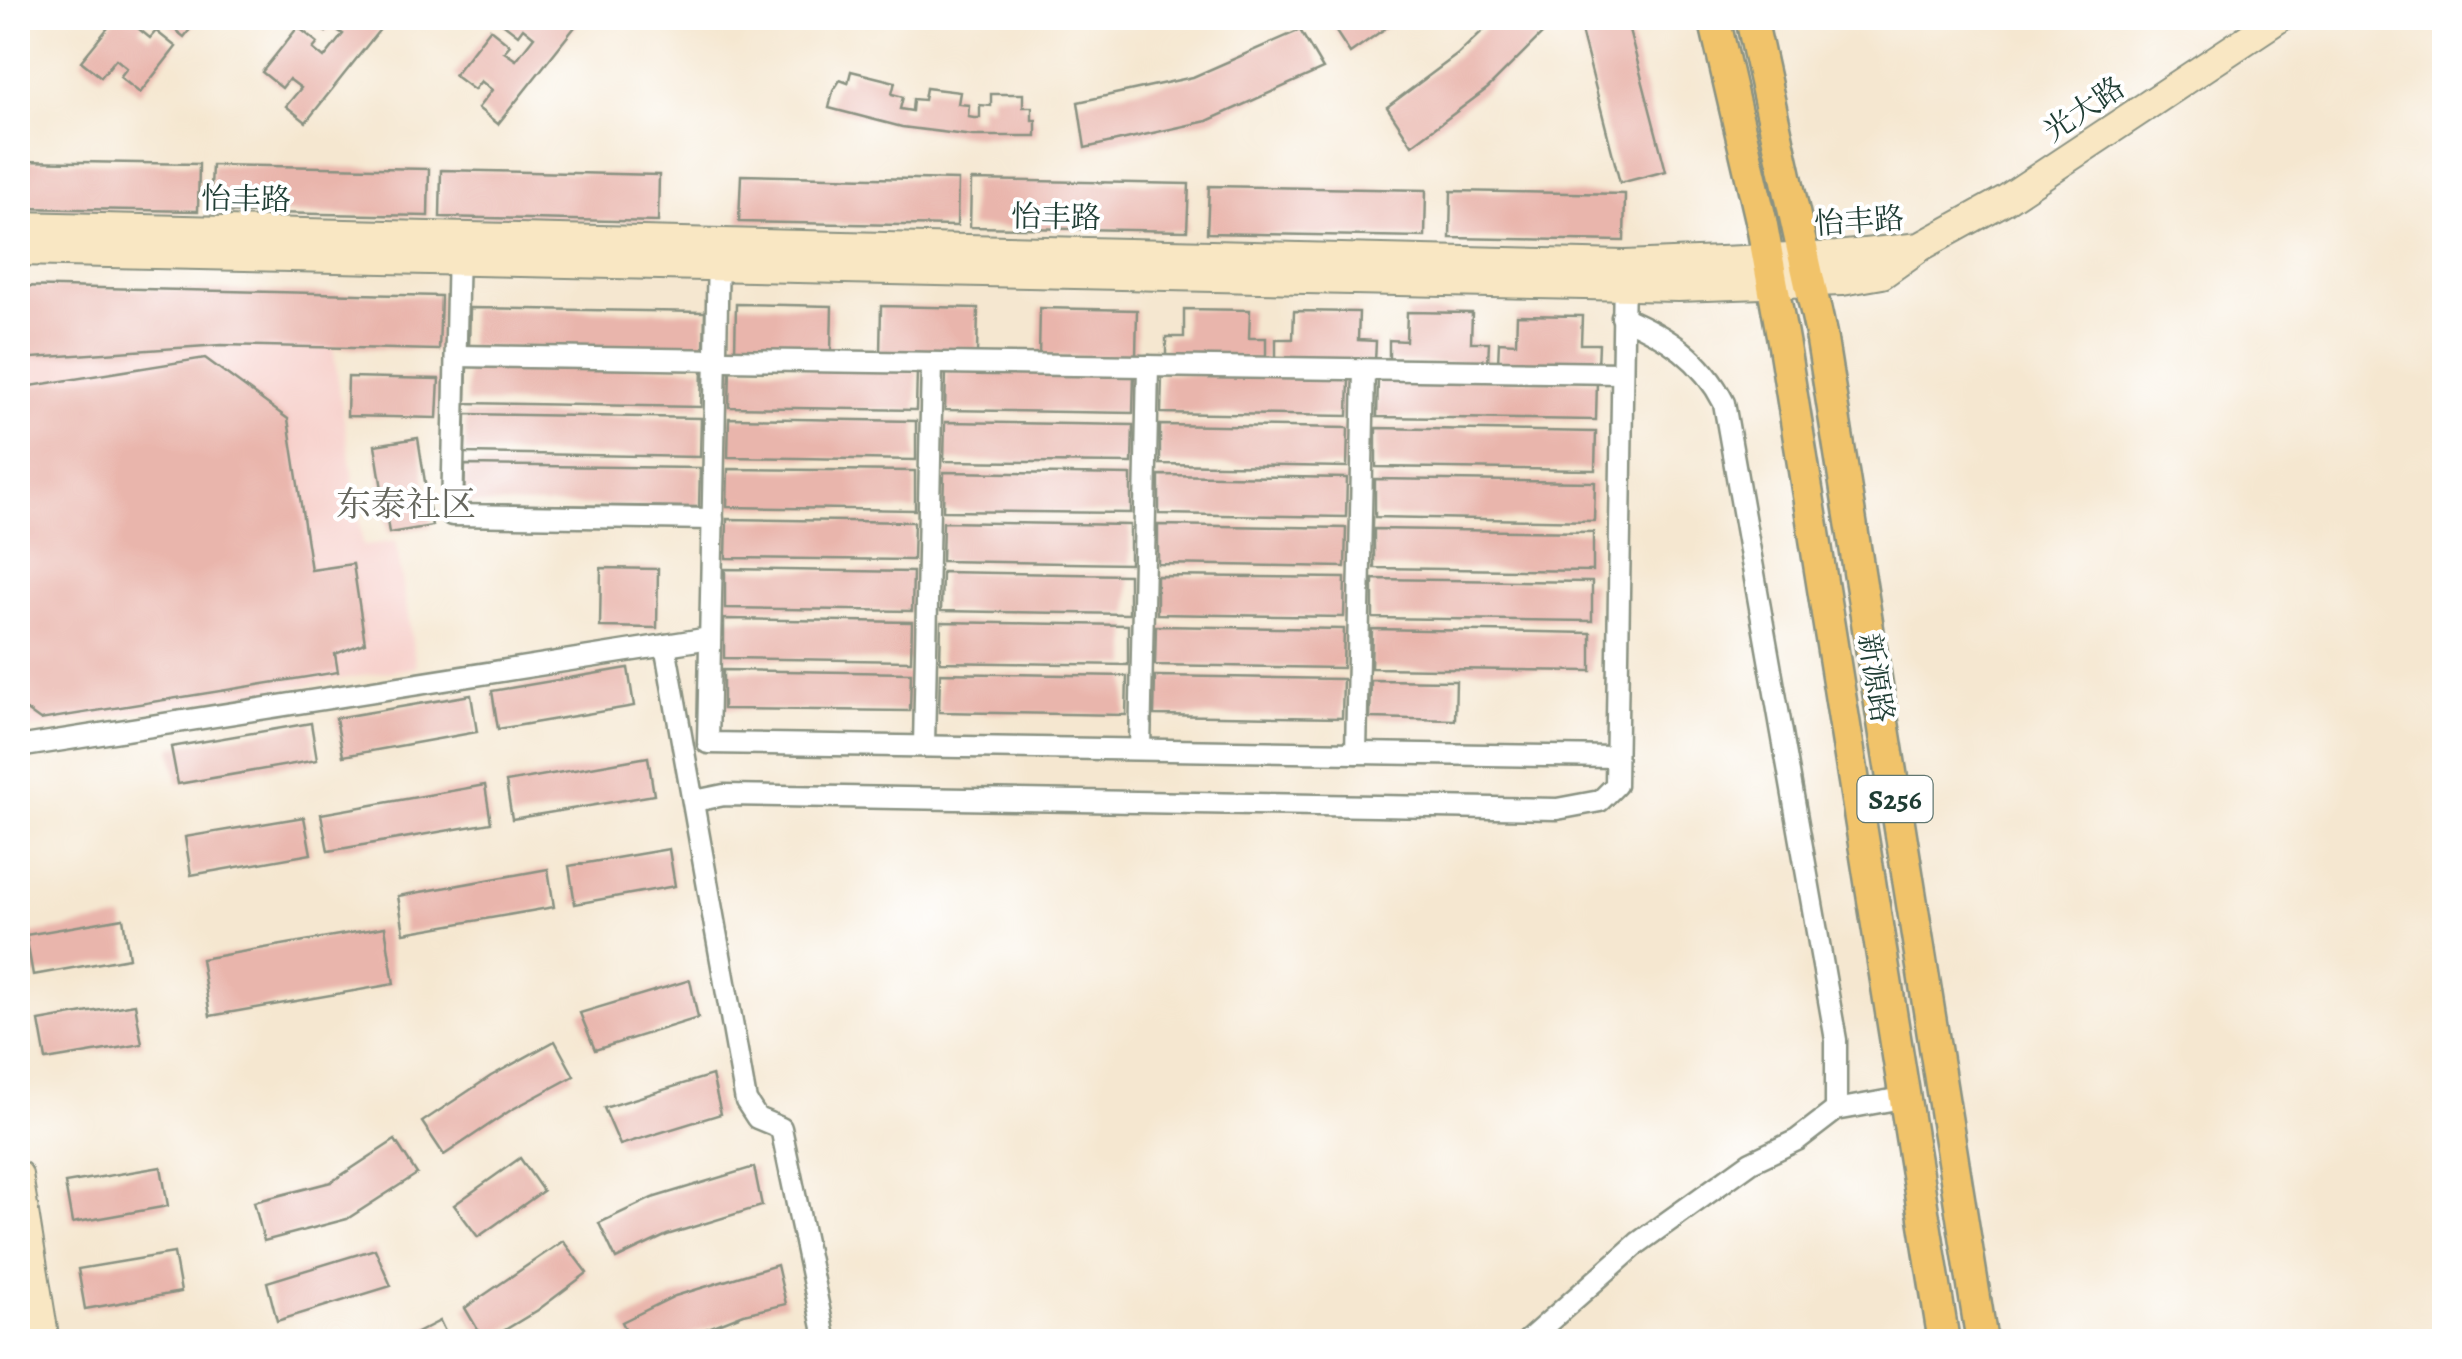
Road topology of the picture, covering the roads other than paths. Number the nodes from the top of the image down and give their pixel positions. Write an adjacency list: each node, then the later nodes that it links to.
1 (1714, 18): 10 (main road, 新源路 / S256)
2 (1751, 18): 9 (main road, 新源路 / S256)
3 (2279, 18): 5 (street, 光大路)
4 (18, 226): 6 (street, 怡丰路)
5 (1920, 247): 9 (street, 怡丰路)
6 (458, 249): 7 (street, 怡丰路); 8 (street, 怡丰路); 13 (street)
7 (18, 251)
8 (718, 255): 11 (street, 怡丰路); 14 (street)
9 (1808, 270): 10 (street, 怡丰路); 37 (main road, 新源路 / S256)
10 (1770, 271): 11 (street, 怡丰路); 28 (main road, 新源路 / S256)
11 (1624, 276): 12 (street)
12 (1622, 317): 18 (street); 29 (street)
13 (456, 356): 14 (street); 19 (street)
14 (716, 360): 15 (street); 19 (street)
15 (932, 363): 16 (street); 22 (street)
16 (1148, 366): 17 (street); 24 (street)
17 (1364, 370): 18 (street); 25 (street)
18 (1622, 374): 26 (street)
19 (713, 519): 20 (street)
20 (710, 638): 21 (street); 22 (street)
21 (665, 645): 23 (street); 27 (street)
22 (924, 746): 24 (street)
23 (18, 748)
24 (1140, 749): 25 (street)
25 (1356, 753): 26 (street)
26 (1616, 756): 27 (street)
27 (694, 801): 34 (street)
28 (1902, 1098): 29 (street); 36 (main road, 新源路 / S256)
29 (1836, 1110): 35 (street)
30 (18, 1175): 33 (street)
31 (18, 1334): 32 (street)
32 (19, 1342)
33 (45, 1342)
34 (826, 1342)
35 (1526, 1342)
36 (1944, 1342)
37 (1982, 1342)

